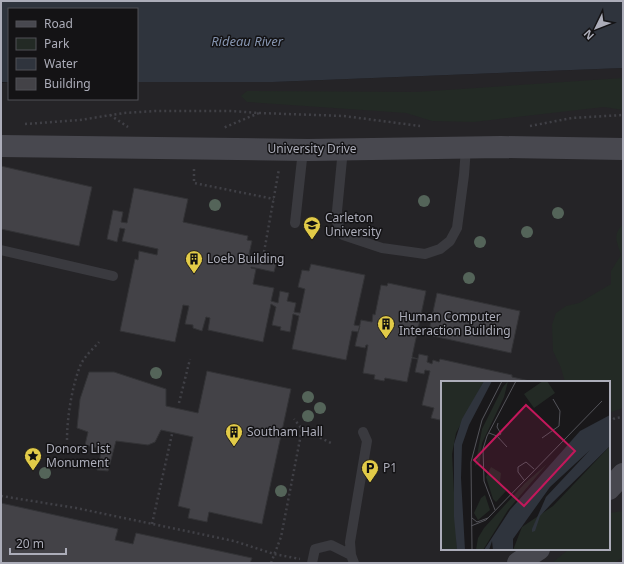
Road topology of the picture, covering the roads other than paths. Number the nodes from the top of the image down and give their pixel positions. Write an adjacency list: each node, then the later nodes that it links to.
1 (1, 146): 5 (street, University Drive)
2 (466, 148): 3 (street, University Drive); 3 (lane); 4 (street, University Drive)
3 (343, 149): 5 (street, University Drive)
4 (623, 149)
5 (303, 150): 6 (lane)
6 (295, 223)
7 (1, 250): 8 (lane)
8 (113, 276)
9 (363, 432): 13 (lane)
10 (623, 474): 11 (street)
11 (610, 488)
12 (538, 550): 15 (street)
13 (352, 559): 14 (lane)
14 (312, 562)
15 (518, 563)

